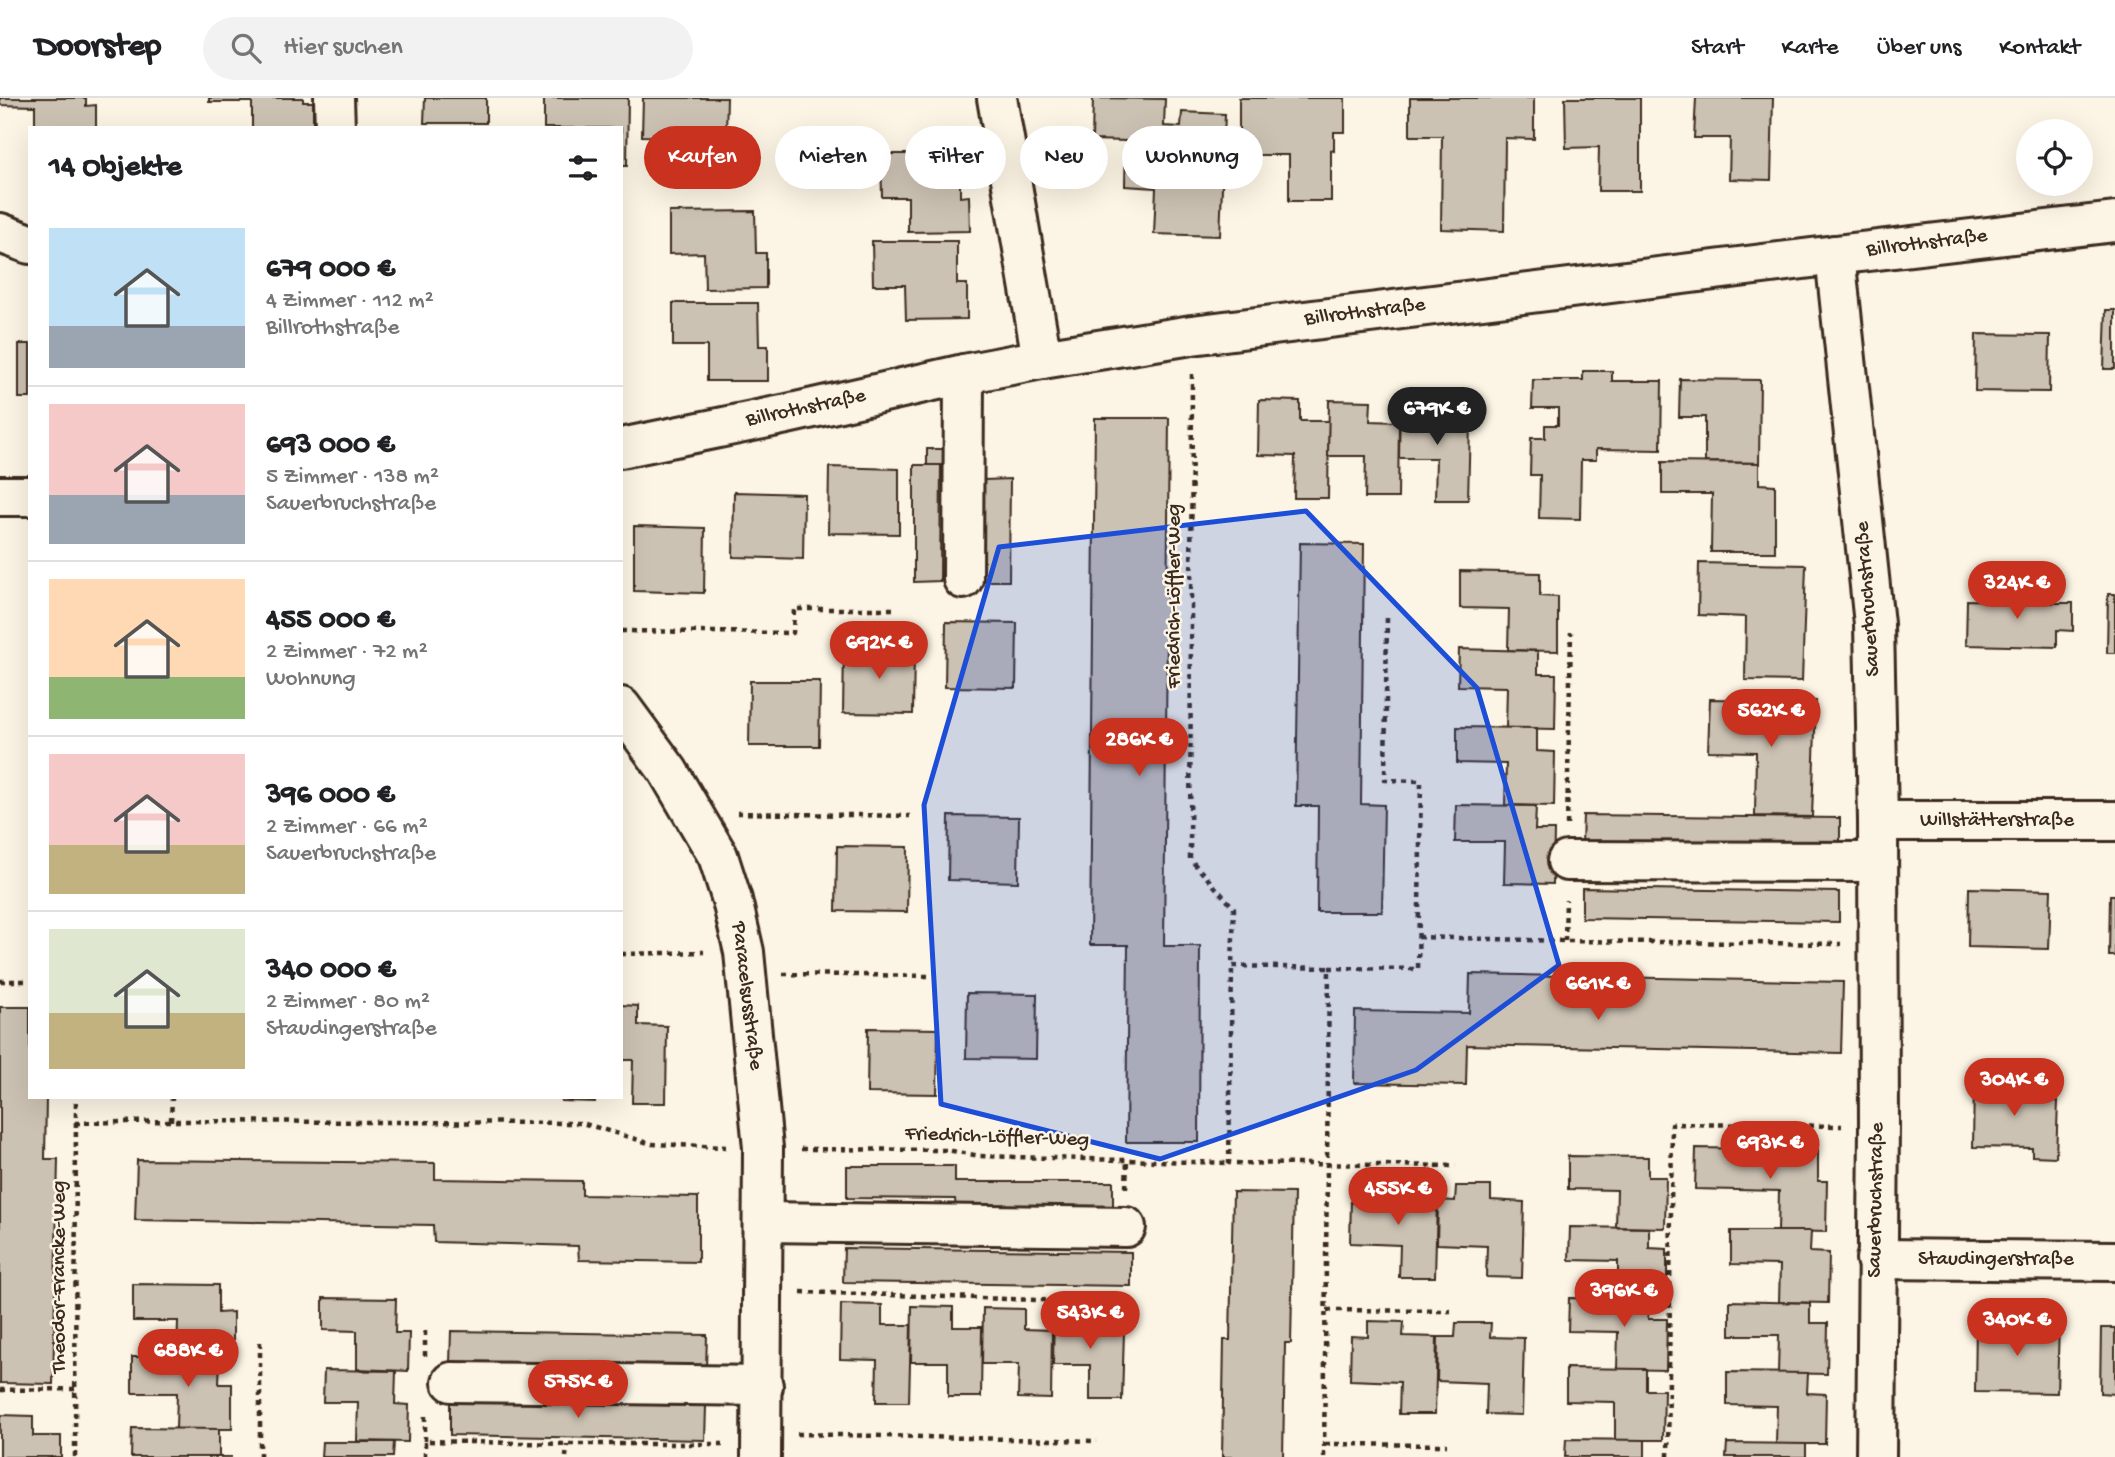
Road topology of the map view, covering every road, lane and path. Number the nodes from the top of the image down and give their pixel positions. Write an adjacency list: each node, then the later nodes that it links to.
1 (334, 98): 3 (street)
2 (998, 98): 9 (street)
3 (335, 126)
4 (2115, 222): 7 (street, Billrothstraße)
5 (0, 233): 6 (street)
6 (28, 243)
7 (1835, 255): 8 (street, Billrothstraße); 22 (street, Sauerbruchstraße)
8 (1192, 335): 9 (street, Billrothstraße); 31 (path, Friedrich-Löffler-Weg)
9 (1042, 359): 10 (street, Billrothstraße)
10 (964, 374): 11 (street, Billrothstraße); 14 (street)
11 (623, 448)
12 (0, 496): 13 (street)
13 (28, 496)
14 (963, 579)
15 (896, 609): 17 (path)
16 (1387, 615): 26 (path)
17 (623, 631)
18 (1571, 632): 24 (path)
19 (623, 710): 20 (street, Paracelsusstraße)
20 (690, 812): 21 (path); 30 (street, Paracelsusstraße)
21 (910, 816)
22 (1878, 821): 23 (street, Willstätterstraße); 25 (street, Sauerbruchstraße)
23 (2115, 821)
24 (1567, 861): 25 (street); 27 (path)
25 (1878, 862): 28 (street, Sauerbruchstraße)
26 (1418, 937): 27 (path); 32 (path)
27 (1565, 941): 28 (path)
28 (1878, 944): 40 (street, Sauerbruchstraße)
29 (623, 954): 30 (path)
30 (746, 963): 33 (path); 41 (street, Paracelsusstraße)
31 (1232, 966): 32 (path); 42 (path, Friedrich-Löffler-Weg)
32 (1329, 968): 43 (path)
33 (929, 976)
34 (0, 981): 35 (path)
35 (28, 981)
36 (76, 1099): 39 (path, Theodor-Francke-Weg)
37 (172, 1099): 38 (path)
38 (171, 1121): 39 (path); 41 (path)
39 (75, 1123): 56 (path, Theodor-Francke-Weg)
40 (1879, 1126): 47 (street, Sauerbruchstraße); 68 (path)
41 (763, 1148): 42 (path, Friedrich-Löffler-Weg); 45 (street, Paracelsusstraße)
42 (1229, 1163): 43 (path, Friedrich-Löffler-Weg)
43 (1326, 1164): 44 (path, Friedrich-Löffler-Weg); 51 (path)
44 (1456, 1166)
45 (763, 1222): 46 (street); 49 (street, Paracelsusstraße)
46 (1126, 1227)
47 (1876, 1259): 48 (street, Staudingerstraße); 69 (street, Sauerbruchstraße)
48 (2115, 1261)
49 (762, 1291): 50 (path); 55 (street, Paracelsusstraße)
50 (1098, 1302)
51 (1327, 1310): 52 (path); 60 (path)
52 (1451, 1311)
53 (260, 1342): 64 (path)
54 (452, 1382): 55 (street)
55 (763, 1386): 61 (street, Paracelsusstraße)
56 (76, 1388): 57 (path); 63 (path, Theodor-Francke-Weg)
57 (0, 1390)
58 (1097, 1441): 61 (path)
59 (567, 1444): 61 (path); 65 (path); 66 (path)
60 (1325, 1444): 62 (path); 67 (path)
61 (761, 1445)
62 (1447, 1445)
63 (75, 1457)
64 (260, 1457)
65 (425, 1457)
66 (566, 1457)
67 (1324, 1457)
68 (1668, 1457)
69 (1876, 1457)

